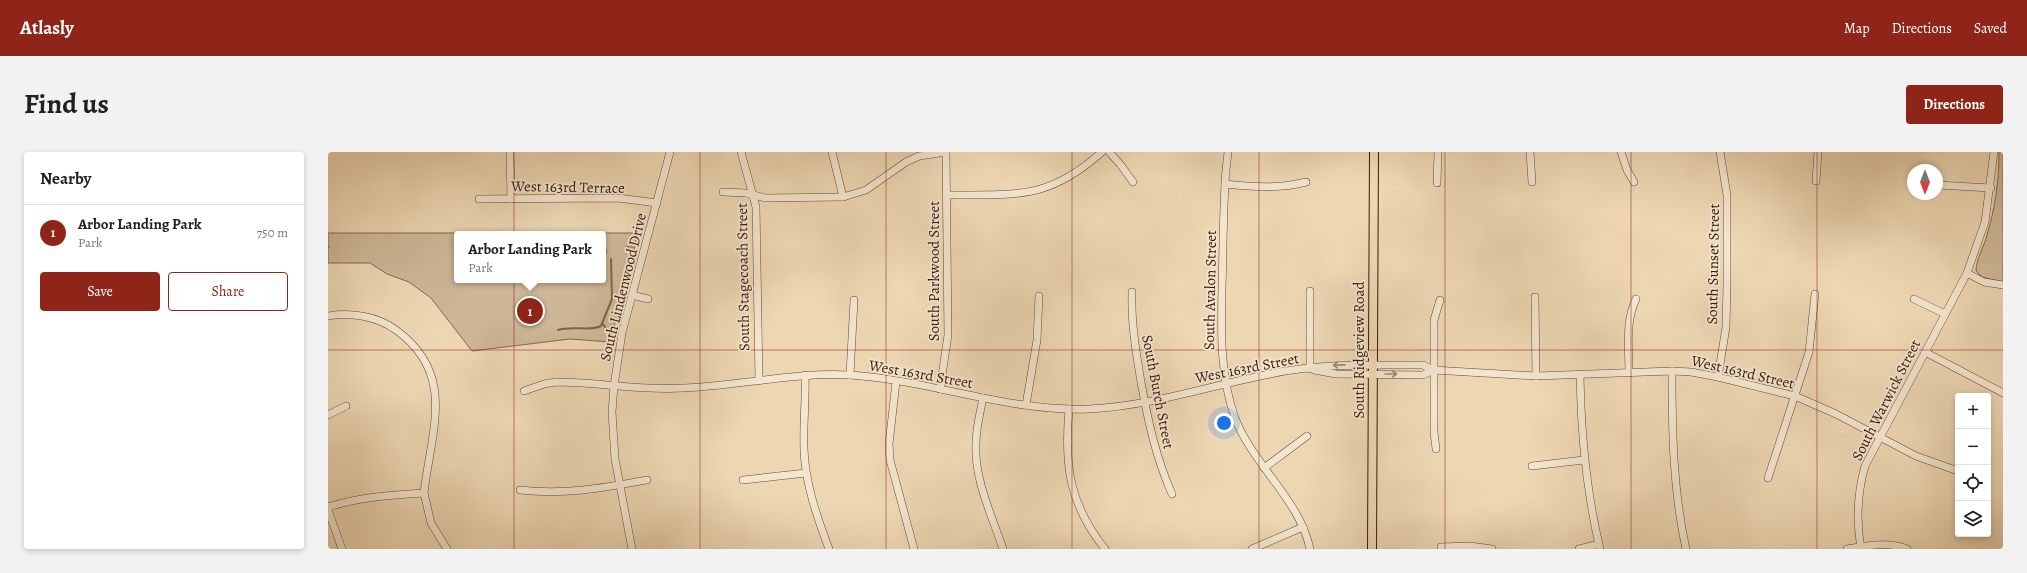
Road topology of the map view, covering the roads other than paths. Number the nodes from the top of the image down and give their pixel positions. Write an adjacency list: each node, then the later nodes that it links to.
1 (510, 152): 30 (street)
2 (670, 152): 31 (street, South Lindenwood Drive)
3 (741, 152): 26 (street, South Stagecoach Street)
4 (832, 152): 28 (street)
5 (946, 152): 27 (street, South Parkwood Street); 28 (street)
6 (1102, 152): 27 (street)
7 (1109, 152): 17 (street)
8 (1228, 152): 22 (street, South Avalon Street)
9 (1374, 152): 48 (main road, South Ridgeview Road)
10 (1438, 152): 21 (street)
11 (1530, 152): 19 (street)
12 (1621, 152): 20 (street)
13 (1720, 152): 58 (street, South Sunset Street)
14 (1818, 152): 16 (street)
15 (1994, 152): 24 (street, South Warwick Street)
16 (1816, 181)
17 (1132, 182)
18 (1306, 182): 22 (street)
19 (1532, 182)
20 (1634, 182)
21 (1437, 183)
22 (1225, 184): 61 (street, South Avalon Street)
23 (1943, 185): 24 (street)
24 (1991, 188): 32 (street, South Warwick Street)
25 (723, 192): 26 (street)
26 (754, 195): 28 (street); 59 (street, South Stagecoach Street)
27 (947, 195): 63 (street, South Parkwood Street)
28 (843, 197)
29 (479, 199): 30 (street, West 163rd Terrace)
30 (510, 199): 31 (street, West 163rd Terrace)
31 (657, 203): 37 (street, South Lindenwood Drive)
32 (1967, 273): 33 (street); 45 (street, South Warwick Street)
33 (2003, 285)
34 (1310, 291): 49 (street)
35 (1132, 292): 68 (street, South Burch Street)
36 (1815, 294): 66 (street)
37 (632, 295): 40 (street); 62 (street, South Lindenwood Drive)
38 (1039, 296): 69 (street)
39 (1535, 297): 57 (street)
40 (648, 299)
41 (1636, 299): 52 (street)
42 (1914, 299): 45 (street)
43 (854, 300): 56 (street)
44 (1440, 300): 50 (street)
45 (1945, 314): 47 (street, South Warwick Street)
46 (328, 316): 86 (street)
47 (1925, 352): 65 (street); 74 (street, South Warwick Street)
48 (1373, 365): 49 (street, West 163rd Street, one-way to 49); 50 (street, West 163rd Street); 53 (main road, South Ridgeview Road)
49 (1310, 369): 53 (street, West 163rd Street); 61 (street, West 163rd Street)
50 (1433, 370): 53 (street, West 163rd Street, one-way to 50); 57 (street, West 163rd Street); 75 (street)
51 (1672, 371): 52 (street, West 163rd Street); 58 (street, West 163rd Street); 106 (street)
52 (1629, 373): 54 (street, West 163rd Street)
53 (1373, 374): 103 (main road, South Ridgeview Road)
54 (1580, 374): 57 (street, West 163rd Street); 76 (street)
55 (804, 375): 56 (street, West 163rd Street); 59 (street, West 163rd Street); 80 (street)
56 (850, 375): 60 (street, West 163rd Street)
57 (1536, 376)
58 (1718, 377): 66 (street, West 163rd Street)
59 (759, 380): 62 (street, West 163rd Street)
60 (896, 382): 63 (street, West 163rd Street); 98 (street)
61 (1226, 384): 68 (street, West 163rd Street); 78 (street, South Avalon Street)
62 (614, 386): 64 (street, West 163rd Street); 84 (street, South Lindenwood Drive)
63 (940, 389): 67 (street, West 163rd Street)
64 (524, 391)
65 (2003, 393)
66 (1795, 396): 74 (street, West 163rd Street); 81 (street)
67 (983, 398): 69 (street, West 163rd Street); 99 (street)
68 (1145, 403): 71 (street, West 163rd Street); 87 (street, South Burch Street)
69 (1026, 405): 71 (street, West 163rd Street)
70 (346, 406): 72 (street)
71 (1069, 409): 100 (street)
72 (328, 415)
73 (1307, 436): 78 (street)
74 (1879, 437): 79 (street, West 163rd Street); 93 (street, South Warwick Street)
75 (1436, 449)
76 (1584, 460): 77 (street); 91 (street)
77 (1532, 466)
78 (1264, 468): 90 (street, South Avalon Street)
79 (1955, 470)
80 (806, 473): 83 (street); 97 (street)
81 (1768, 478)
82 (647, 480): 84 (street)
83 (744, 480)
84 (618, 485): 85 (street); 96 (street, South Lindenwood Drive)
85 (520, 490)
86 (424, 493): 88 (street); 95 (street)
87 (1172, 494)
88 (328, 507)
89 (328, 510): 94 (street)
90 (1303, 527): 101 (street); 102 (street, South Avalon Street)
91 (1600, 546): 105 (street)
92 (1441, 547): 104 (street)
93 (1861, 548): 107 (street); 108 (street)
94 (342, 549)
95 (447, 549)
96 (632, 549)
97 (829, 549)
98 (914, 549)
99 (1003, 549)
100 (1105, 549)
101 (1252, 549)
102 (1310, 549)
103 (1372, 549)
104 (1492, 549)
105 (1579, 549)
106 (1686, 549)
107 (1847, 549)
108 (1907, 549)

